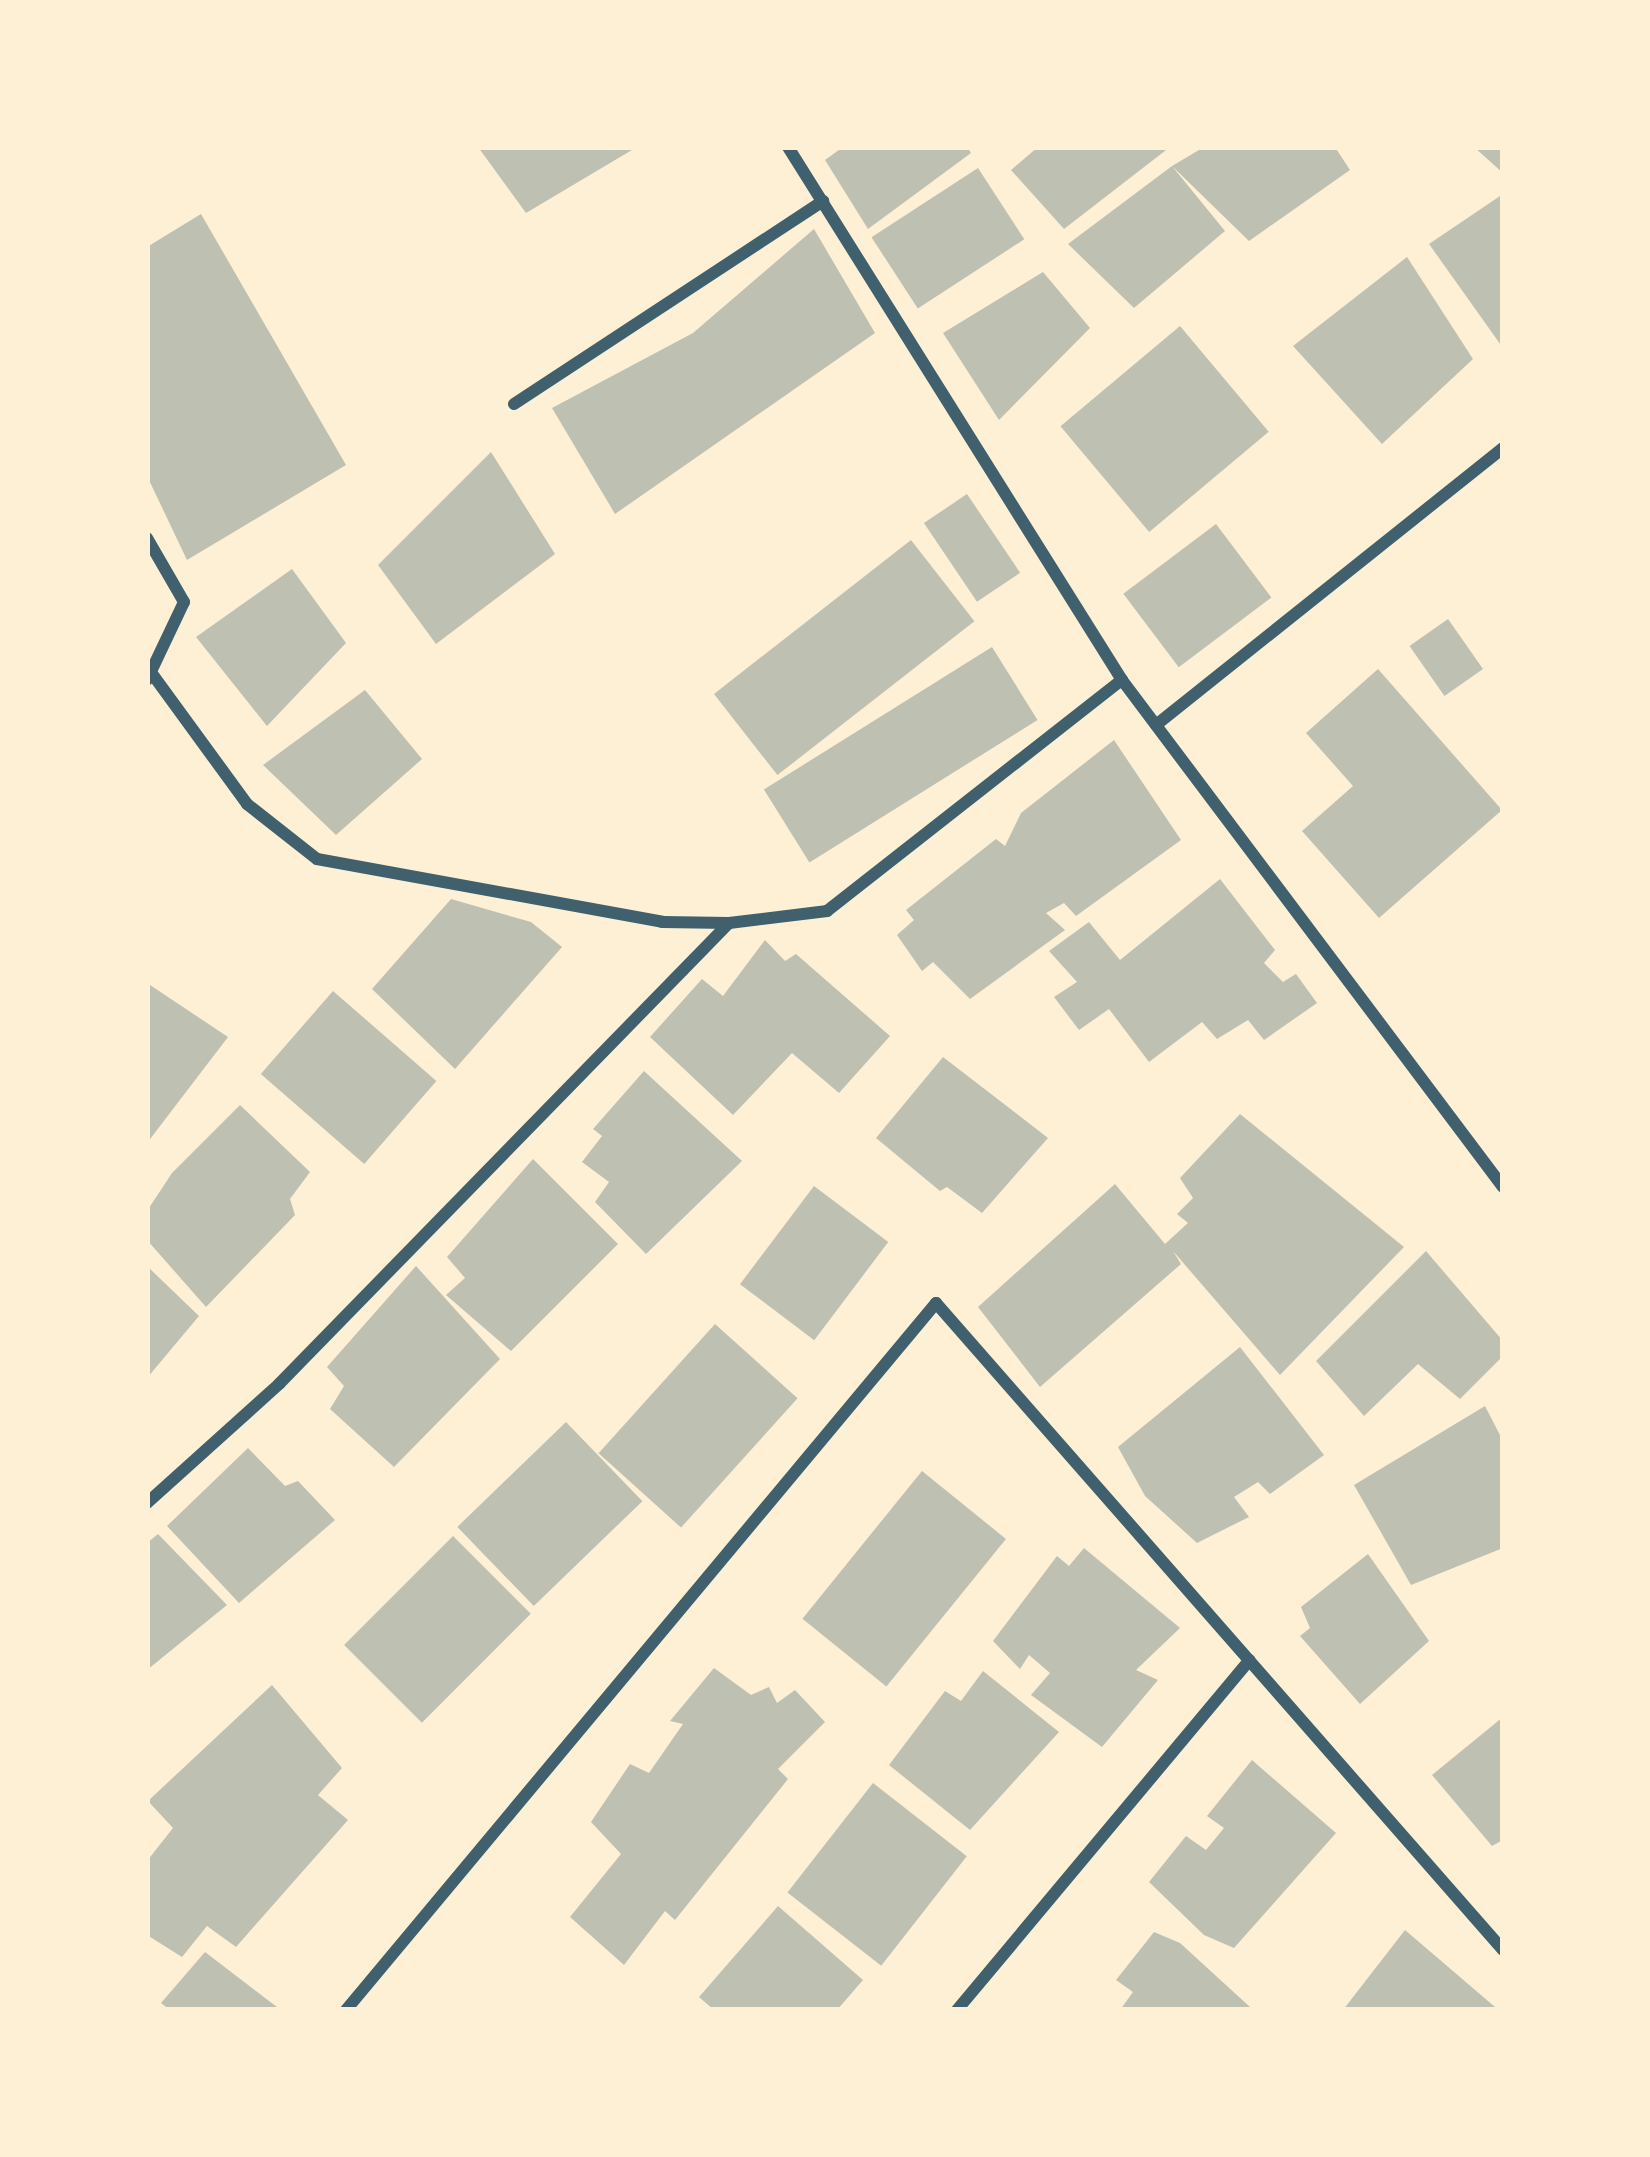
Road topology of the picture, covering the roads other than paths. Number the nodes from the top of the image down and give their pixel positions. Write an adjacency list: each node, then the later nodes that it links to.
1 (788, 147): 2 (street)
2 (823, 201): 3 (street); 7 (street)
3 (514, 404)
4 (1503, 448): 8 (street)
5 (147, 538): 6 (street)
6 (150, 677): 9 (street)
7 (1122, 680): 8 (street); 9 (street)
8 (1156, 725): 10 (street)
9 (729, 923): 11 (street)
10 (1503, 1187)
11 (147, 1503)
12 (1250, 1660): 13 (street); 14 (street); 15 (street)
13 (1503, 1950)
14 (346, 2010)
15 (957, 2010)

